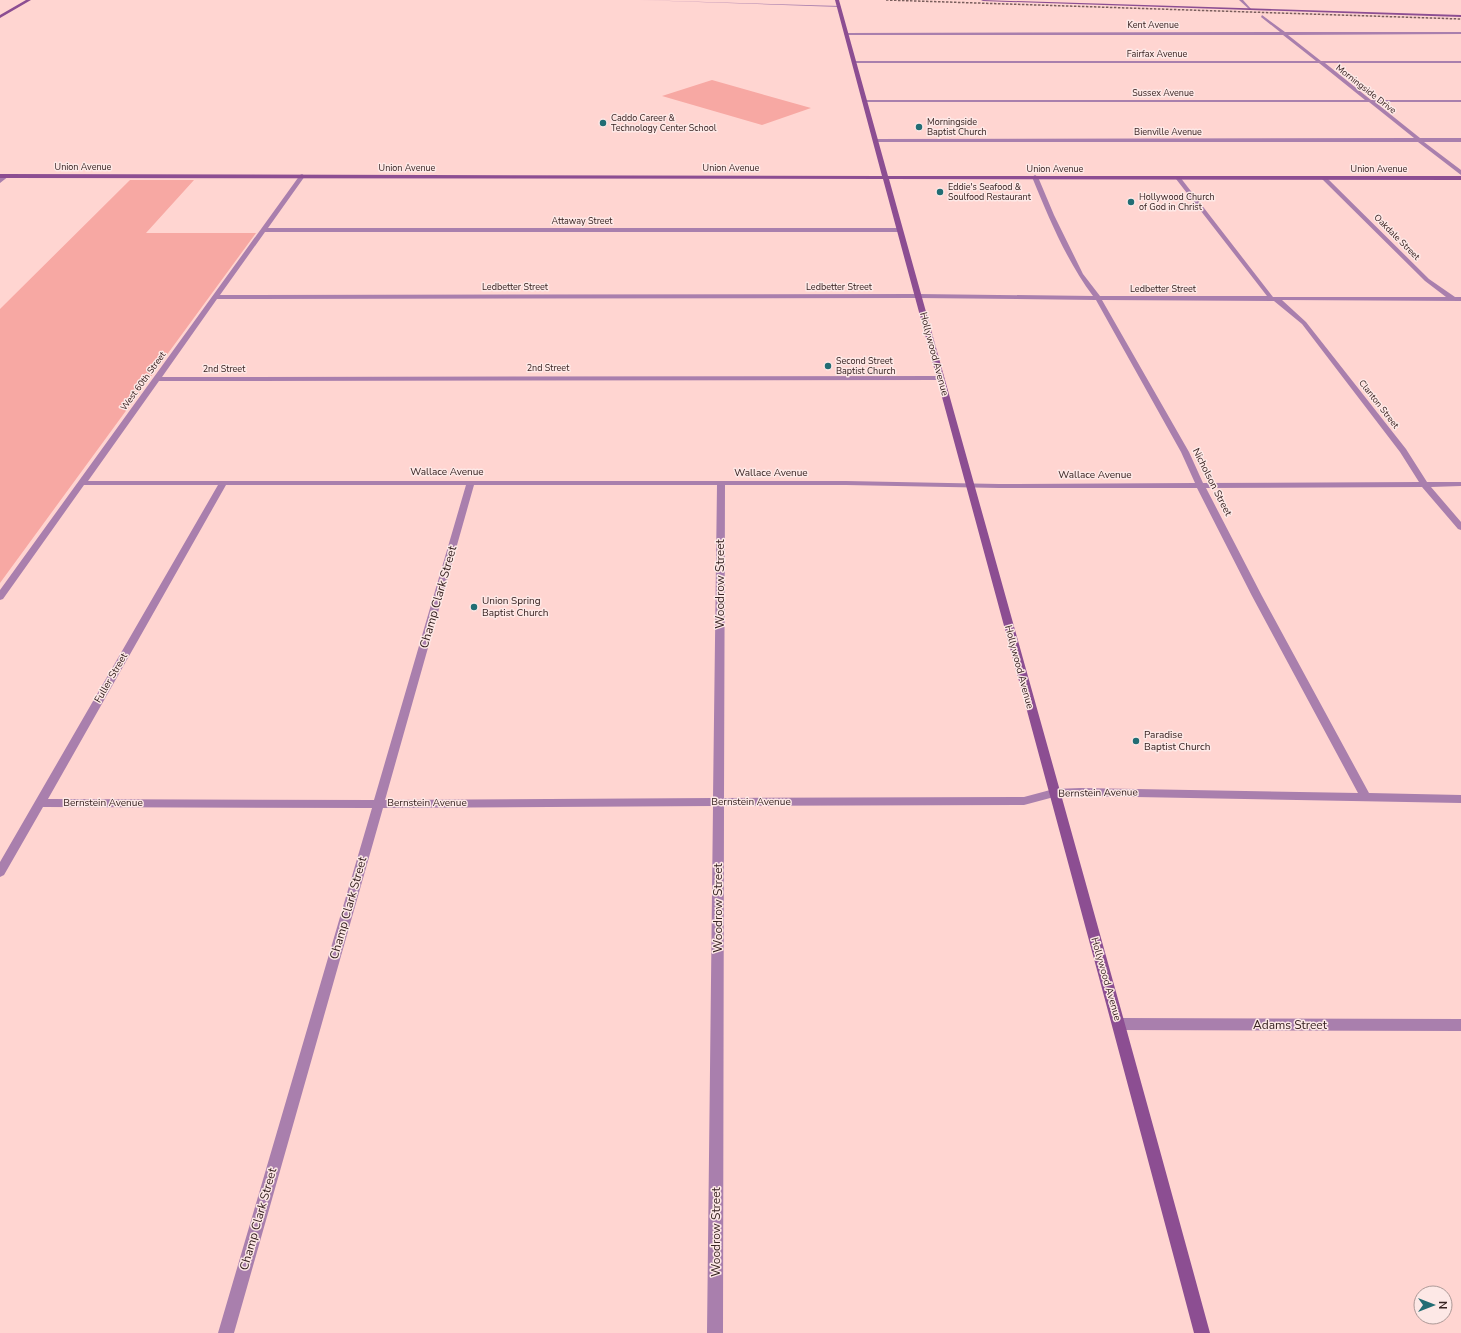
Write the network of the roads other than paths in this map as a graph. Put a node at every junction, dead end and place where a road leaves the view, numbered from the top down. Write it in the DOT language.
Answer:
graph roads {
  1 [pos="29,0"];
  2 [pos="642,0"];
  3 [pos="983,0"];
  4 [pos="1241,0"];
  5 [pos="838,3"];
  6 [pos="1251,9"];
  7 [pos="1262,16"];
  8 [pos="1461,16"];
  9 [pos="0,17"];
  10 [pos="1283,33"];
  11 [pos="1461,33"];
  12 [pos="846,34"];
  13 [pos="854,62"];
  14 [pos="1319,62"];
  15 [pos="1461,62"];
  16 [pos="864,101"];
  17 [pos="1367,101"];
  18 [pos="1461,101"];
  19 [pos="875,140"];
  20 [pos="1417,140"];
  21 [pos="1461,140"];
  22 [pos="1461,173"];
  23 [pos="3,176"];
  24 [pos="302,176"];
  25 [pos="885,177"];
  26 [pos="1035,178"];
  27 [pos="1178,178"];
  28 [pos="1324,178"];
  29 [pos="1461,178"];
  30 [pos="0,181"];
  31 [pos="264,230"];
  32 [pos="900,230"];
  33 [pos="918,296"];
  34 [pos="216,297"];
  35 [pos="1098,298"];
  36 [pos="1274,298"];
  37 [pos="1452,299"];
  38 [pos="1461,299"];
  39 [pos="1461,304"];
  40 [pos="940,378"];
  41 [pos="156,379"];
  42 [pos="82,483"];
  43 [pos="471,483"];
  44 [pos="223,484"];
  45 [pos="721,484"];
  46 [pos="1425,484"];
  47 [pos="1461,484"];
  48 [pos="970,485"];
  49 [pos="1200,485"];
  50 [pos="1461,526"];
  51 [pos="0,597"];
  52 [pos="1054,794"];
  53 [pos="1366,798"];
  54 [pos="1461,799"];
  55 [pos="718,802"];
  56 [pos="40,803"];
  57 [pos="378,803"];
  58 [pos="0,872"];
  59 [pos="1119,1024"];
  60 [pos="1461,1025"];
  61 [pos="226,1333"];
  62 [pos="715,1333"];
  63 [pos="1202,1333"];
  1 -- 9 [label="main road"];
  2 -- 5 [label="street"];
  3 -- 6 [label="main road"];
  4 -- 6 [label="street"];
  5 -- 12 [label="main road, Hollywood Avenue"];
  6 -- 8 [label="main road"];
  7 -- 10 [label="street, Morningside Drive"];
  10 -- 11 [label="street, Kent Avenue"];
  10 -- 12 [label="street, Kent Avenue"];
  10 -- 14 [label="street, Morningside Drive"];
  12 -- 13 [label="main road, Hollywood Avenue"];
  13 -- 14 [label="street, Fairfax Avenue"];
  13 -- 16 [label="main road, Hollywood Avenue"];
  14 -- 15 [label="street, Fairfax Avenue"];
  14 -- 17 [label="street, Morningside Drive"];
  16 -- 17 [label="street, Sussex Avenue"];
  16 -- 19 [label="main road, Hollywood Avenue"];
  17 -- 18 [label="street, Sussex Avenue"];
  17 -- 20 [label="street, Morningside Drive"];
  19 -- 20 [label="street, Bienville Avenue"];
  19 -- 25 [label="main road, Hollywood Avenue"];
  20 -- 21 [label="street, Bienville Avenue"];
  20 -- 22 [label="street, Morningside Drive"];
  23 -- 24 [label="main road, Union Avenue"];
  23 -- 30 [label="street"];
  24 -- 25 [label="main road, Union Avenue"];
  24 -- 31 [label="street, West 60th Street"];
  25 -- 26 [label="main road, Union Avenue"];
  25 -- 32 [label="main road, Hollywood Avenue"];
  26 -- 27 [label="main road, Union Avenue"];
  26 -- 35 [label="street, Nicholson Street"];
  27 -- 28 [label="main road, Union Avenue"];
  27 -- 36 [label="street, Clanton Street"];
  28 -- 29 [label="main road, Union Avenue"];
  28 -- 37 [label="street, Oakdale Street"];
  31 -- 32 [label="street, Attaway Street"];
  31 -- 34 [label="street, West 60th Street"];
  32 -- 33 [label="main road, Hollywood Avenue"];
  33 -- 34 [label="street, Ledbetter Street"];
  33 -- 35 [label="street, Ledbetter Street"];
  33 -- 40 [label="main road, Hollywood Avenue"];
  34 -- 41 [label="street, West 60th Street"];
  35 -- 36 [label="street, Ledbetter Street"];
  35 -- 49 [label="street, Nicholson Street"];
  36 -- 37 [label="street, Ledbetter Street"];
  36 -- 46 [label="street, Clanton Street"];
  37 -- 38 [label="street, Ledbetter Street"];
  37 -- 39 [label="street, Oakdale Street"];
  40 -- 41 [label="street, 2nd Street"];
  40 -- 48 [label="main road, Hollywood Avenue"];
  41 -- 42 [label="street, West 60th Street"];
  42 -- 44 [label="street, Wallace Avenue"];
  42 -- 51 [label="street, West 60th Street"];
  43 -- 44 [label="street, Wallace Avenue"];
  43 -- 45 [label="street, Wallace Avenue"];
  43 -- 57 [label="street, Champ Clark Street"];
  44 -- 56 [label="street, Fuller Street"];
  45 -- 48 [label="street, Wallace Avenue"];
  45 -- 55 [label="street, Woodrow Street"];
  46 -- 47 [label="street, Wallace Avenue"];
  46 -- 49 [label="street, Wallace Avenue"];
  46 -- 50 [label="street, Clanton Street"];
  48 -- 49 [label="street, Wallace Avenue"];
  48 -- 52 [label="main road, Hollywood Avenue"];
  49 -- 53 [label="street, Nicholson Street"];
  52 -- 53 [label="street, Bernstein Avenue"];
  52 -- 55 [label="street, Bernstein Avenue"];
  52 -- 59 [label="main road, Hollywood Avenue"];
  53 -- 54 [label="street, Bernstein Avenue"];
  55 -- 57 [label="street, Bernstein Avenue"];
  55 -- 62 [label="street, Woodrow Street"];
  56 -- 57 [label="street, Bernstein Avenue"];
  56 -- 58 [label="street, Fuller Street"];
  57 -- 61 [label="street, Champ Clark Street"];
  59 -- 60 [label="street, Adams Street"];
  59 -- 63 [label="main road, Hollywood Avenue"];
}
